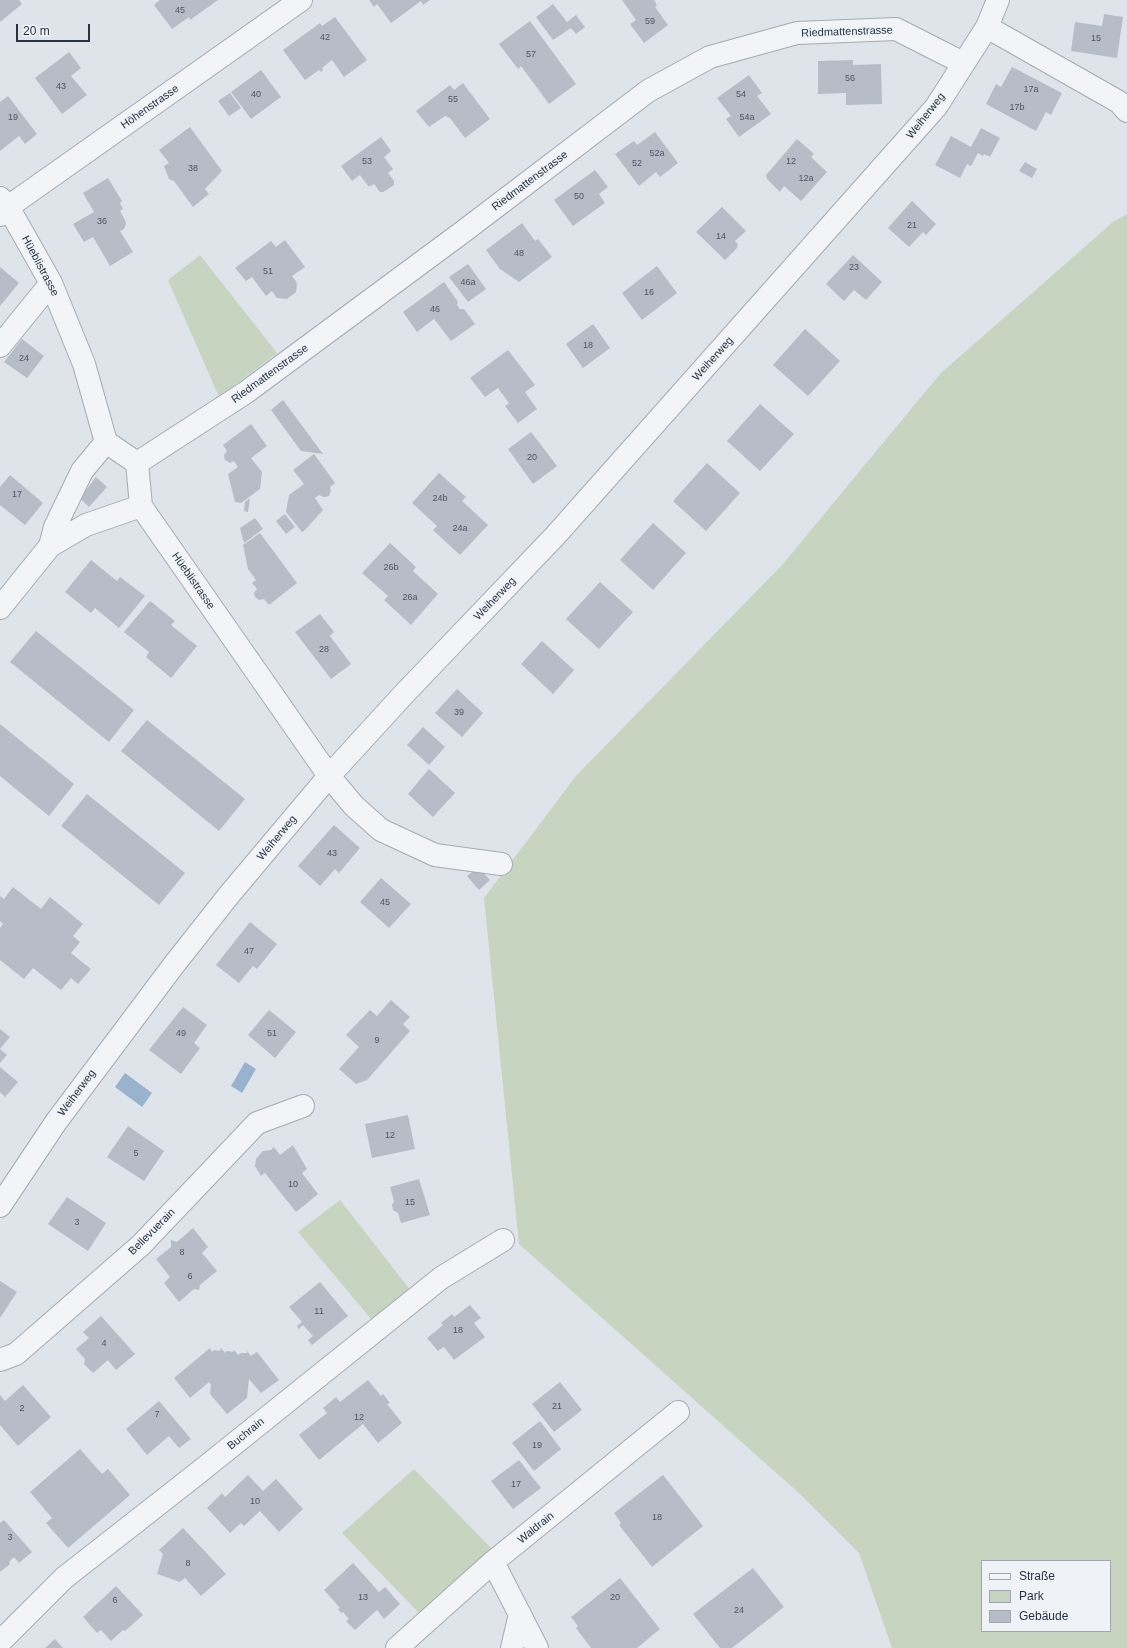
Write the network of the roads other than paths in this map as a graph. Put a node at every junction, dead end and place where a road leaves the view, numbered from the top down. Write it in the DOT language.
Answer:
graph roads {
  1 [pos="301,0"];
  2 [pos="998,0"];
  3 [pos="987,27"];
  4 [pos="963,63"];
  5 [pos="1127,111"];
  6 [pos="3,207"];
  7 [pos="51,282"];
  8 [pos="0,346"];
  9 [pos="106,442"];
  10 [pos="137,463"];
  11 [pos="141,506"];
  12 [pos="50,546"];
  13 [pos="0,608"];
  14 [pos="329,776"];
  15 [pos="501,864"];
  16 [pos="303,1106"];
  17 [pos="0,1206"];
  18 [pos="503,1240"];
  19 [pos="0,1360"];
  20 [pos="678,1412"];
  21 [pos="493,1562"];
  22 [pos="520,1614"];
  23 [pos="0,1642"];
  24 [pos="397,1648"];
  25 [pos="512,1648"];
  26 [pos="537,1648"];
  1 -- 6 [label="street, Höhenstrasse"];
  2 -- 3 [label="street, Weiherweg"];
  3 -- 4 [label="street, Weiherweg"];
  3 -- 5 [label="street"];
  4 -- 10 [label="street, Riedmattenstrasse"];
  4 -- 14 [label="street, Weiherweg"];
  6 -- 7 [label="street, Hüeblistrasse"];
  7 -- 8 [label="street"];
  7 -- 9 [label="street, Hüeblistrasse"];
  9 -- 10 [label="street"];
  9 -- 12 [label="street"];
  10 -- 11 [label="street, Hüeblistrasse"];
  11 -- 12 [label="street"];
  11 -- 14 [label="street, Hüeblistrasse"];
  12 -- 13 [label="street"];
  14 -- 15 [label="street, Hüeblistrasse"];
  14 -- 17 [label="street, Weiherweg"];
  16 -- 19 [label="street, Bellevuerain"];
  18 -- 23 [label="street, Buchrain"];
  20 -- 21 [label="street, Waldrain"];
  21 -- 22 [label="street"];
  21 -- 24 [label="street, Waldrain"];
  22 -- 25 [label="street"];
  22 -- 26 [label="street"];
}
